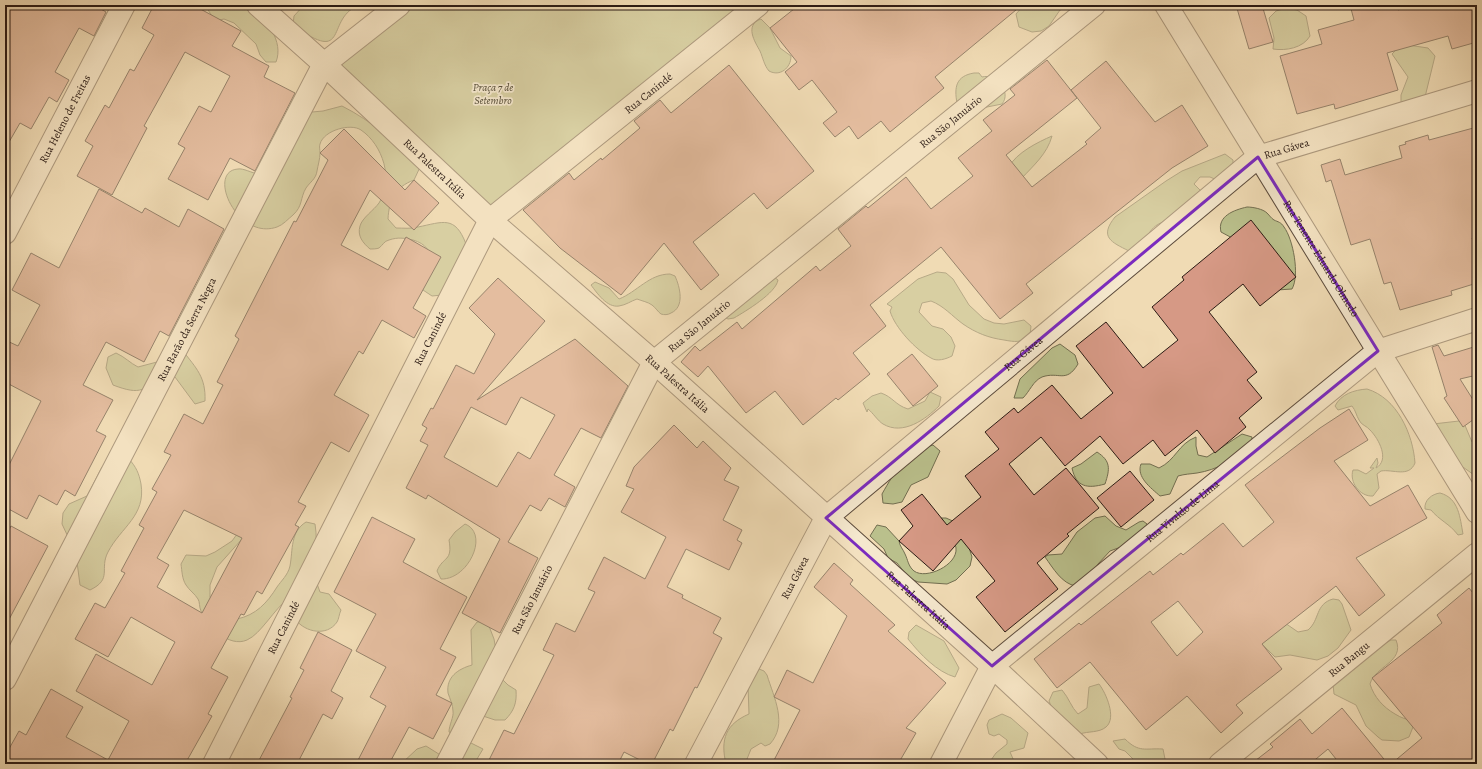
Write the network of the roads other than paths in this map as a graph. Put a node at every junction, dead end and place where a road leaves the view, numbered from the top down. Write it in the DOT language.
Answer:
graph roads {
  1 [pos="124,5"];
  2 [pos="258,5"];
  3 [pos="399,5"];
  4 [pos="758,5"];
  5 [pos="1094,5"];
  6 [pos="1166,5"];
  7 [pos="324,64"];
  8 [pos="1477,91"];
  9 [pos="1258,157"];
  10 [pos="490,220"];
  11 [pos="5,233"];
  12 [pos="1477,319"];
  13 [pos="1378,351"];
  14 [pos="654,362"];
  15 [pos="1477,512"];
  16 [pos="826,518"];
  17 [pos="1477,554"];
  18 [pos="992,666"];
  19 [pos="5,679"];
  20 [pos="214,764"];
  21 [pos="447,764"];
  22 [pos="696,764"];
  23 [pos="940,764"];
  24 [pos="1097,764"];
  25 [pos="1220,764"];
  1 -- 11 [label="street, Rua Heleno de Freitas"];
  2 -- 7 [label="street, Rua Palestra Itália"];
  3 -- 7 [label="street, Rua Barão da Serra Negra"];
  4 -- 10 [label="street, Rua Canindé"];
  5 -- 14 [label="street, Rua São Januário"];
  6 -- 9 [label="street, Rua Tenente Eduardo Olmedo"];
  7 -- 10 [label="street, Rua Palestra Itália"];
  7 -- 19 [label="street, Rua Barão da Serra Negra"];
  8 -- 9 [label="street, Rua Gávea"];
  9 -- 13 [label="street, Rua Tenente Eduardo Olmedo"];
  9 -- 16 [label="street, Rua Gávea"];
  10 -- 14 [label="street, Rua Palestra Itália"];
  10 -- 20 [label="street, Rua Canindé"];
  12 -- 13 [label="street, Rua Vivaldo de Lima"];
  13 -- 15 [label="street, Rua Tenente Eduardo Olmedo"];
  13 -- 18 [label="street, Rua Vivaldo de Lima"];
  14 -- 16 [label="street, Rua Palestra Itália"];
  14 -- 21 [label="street, Rua São Januário"];
  16 -- 18 [label="street, Rua Palestra Itália"];
  16 -- 22 [label="street, Rua Gávea"];
  17 -- 25 [label="street, Rua Bangu"];
  18 -- 23 [label="street, Rua Vivaldo de Lima"];
  18 -- 24 [label="street, Rua Palestra Itália"];
}
